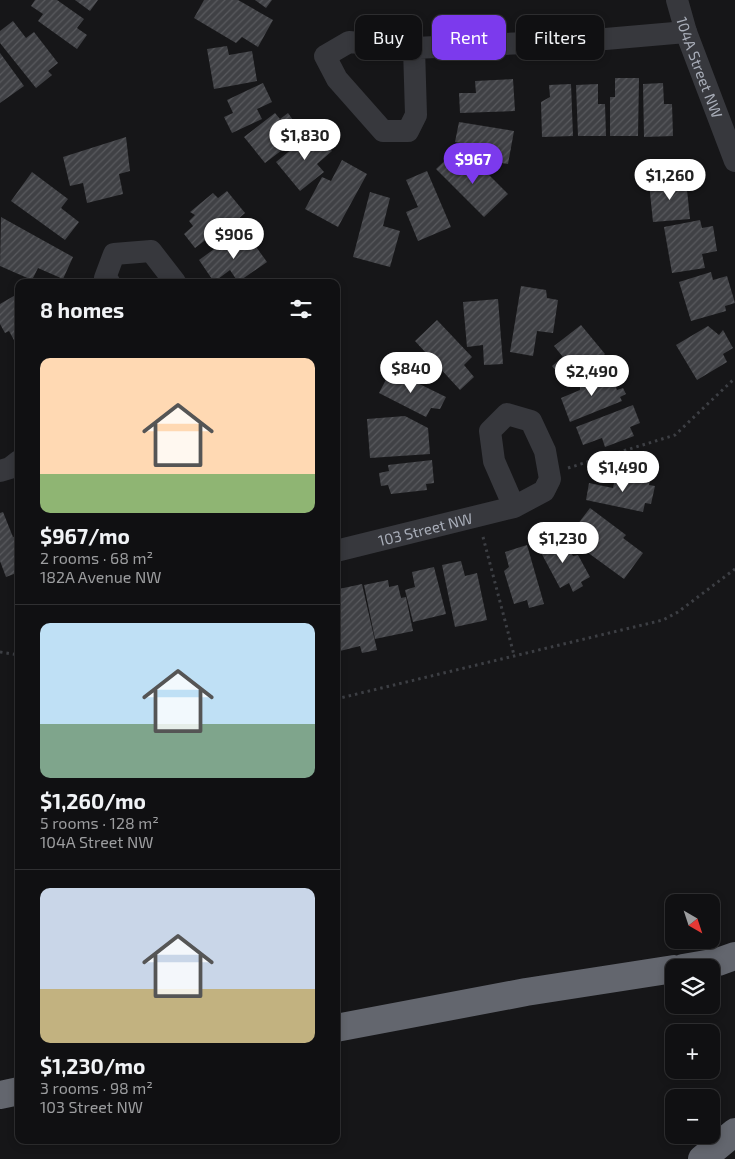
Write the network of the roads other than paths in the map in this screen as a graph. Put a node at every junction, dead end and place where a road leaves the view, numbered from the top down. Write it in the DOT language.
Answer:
graph roads {
  1 [pos="677,0"];
  2 [pos="686,32"];
  3 [pos="414,48"];
  4 [pos="422,48"];
  5 [pos="735,161"];
  6 [pos="106,279"];
  7 [pos="173,279"];
  8 [pos="15,465"];
  9 [pos="0,471"];
  10 [pos="514,507"];
  11 [pos="340,550"];
  12 [pos="735,956"];
  13 [pos="720,961"];
  14 [pos="665,970"];
  15 [pos="340,1027"];
  16 [pos="15,1092"];
  17 [pos="0,1095"];
  18 [pos="735,1132"];
  19 [pos="702,1159"];
  1 -- 2 [label="street, 104A Street NW"];
  2 -- 4 [label="street"];
  2 -- 5 [label="street, 104A Street NW"];
  3 -- 3 [label="street"];
  6 -- 7 [label="street"];
  8 -- 9 [label="street"];
  10 -- 10 [label="street, 103 Street NW"];
  10 -- 11 [label="street, 103 Street NW"];
  12 -- 13 [label="highway"];
  14 -- 15 [label="highway"];
  16 -- 17 [label="highway"];
  18 -- 19 [label="highway"];
}
